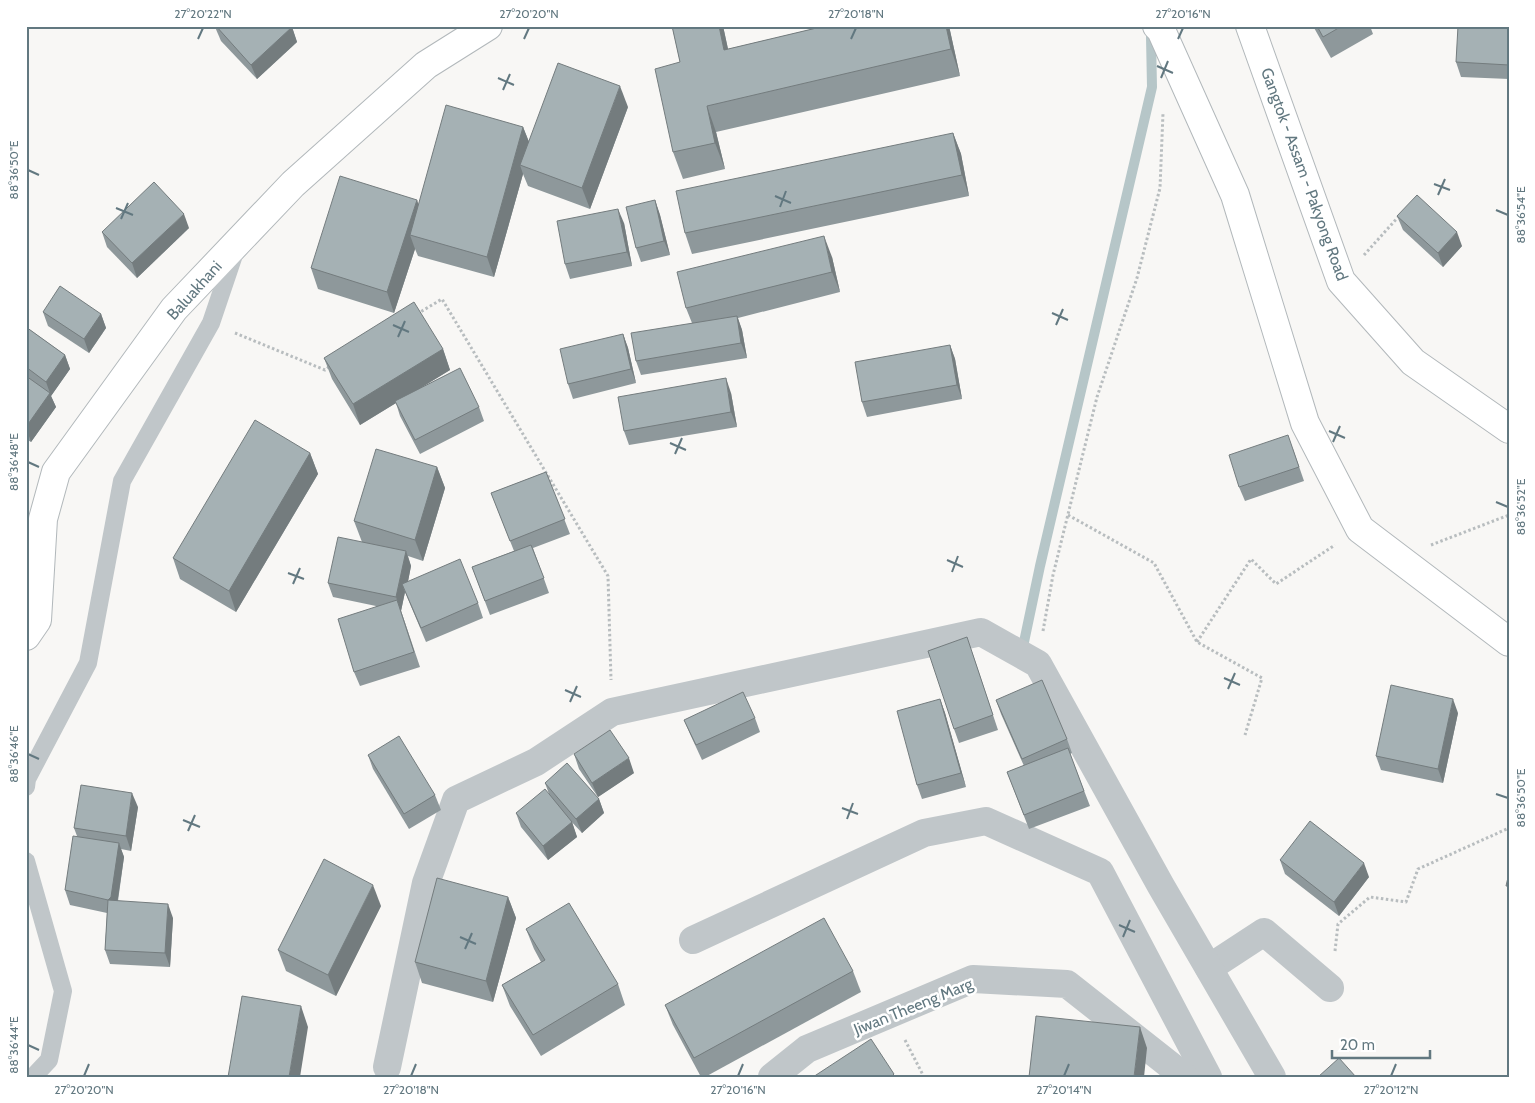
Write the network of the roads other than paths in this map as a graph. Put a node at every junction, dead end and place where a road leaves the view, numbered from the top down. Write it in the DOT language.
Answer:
graph roads {
  1 [pos="488,26"];
  2 [pos="1157,26"];
  3 [pos="1250,26"];
  4 [pos="238,242"];
  5 [pos="1509,429"];
  6 [pos="26,636"];
  7 [pos="1509,642"];
  8 [pos="26,787"];
  9 [pos="26,861"];
  10 [pos="693,940"];
  11 [pos="1209,968"];
  12 [pos="1330,988"];
  13 [pos="387,1067"];
  14 [pos="33,1077"];
  15 [pos="772,1077"];
  16 [pos="1185,1077"];
  17 [pos="1208,1077"];
  18 [pos="1272,1077"];
  1 -- 4 [label="main road, Baluakhani"];
  2 -- 7 [label="main road"];
  3 -- 5 [label="main road, Gangtok - Assam - Pakyong Road"];
  4 -- 6 [label="main road, Baluakhani"];
  4 -- 8 [label="lane"];
  9 -- 14 [label="lane"];
  10 -- 17 [label="street"];
  11 -- 12 [label="street"];
  11 -- 13 [label="street"];
  11 -- 18 [label="street"];
  15 -- 16 [label="street, Jiwan Theeng Marg"];
}
